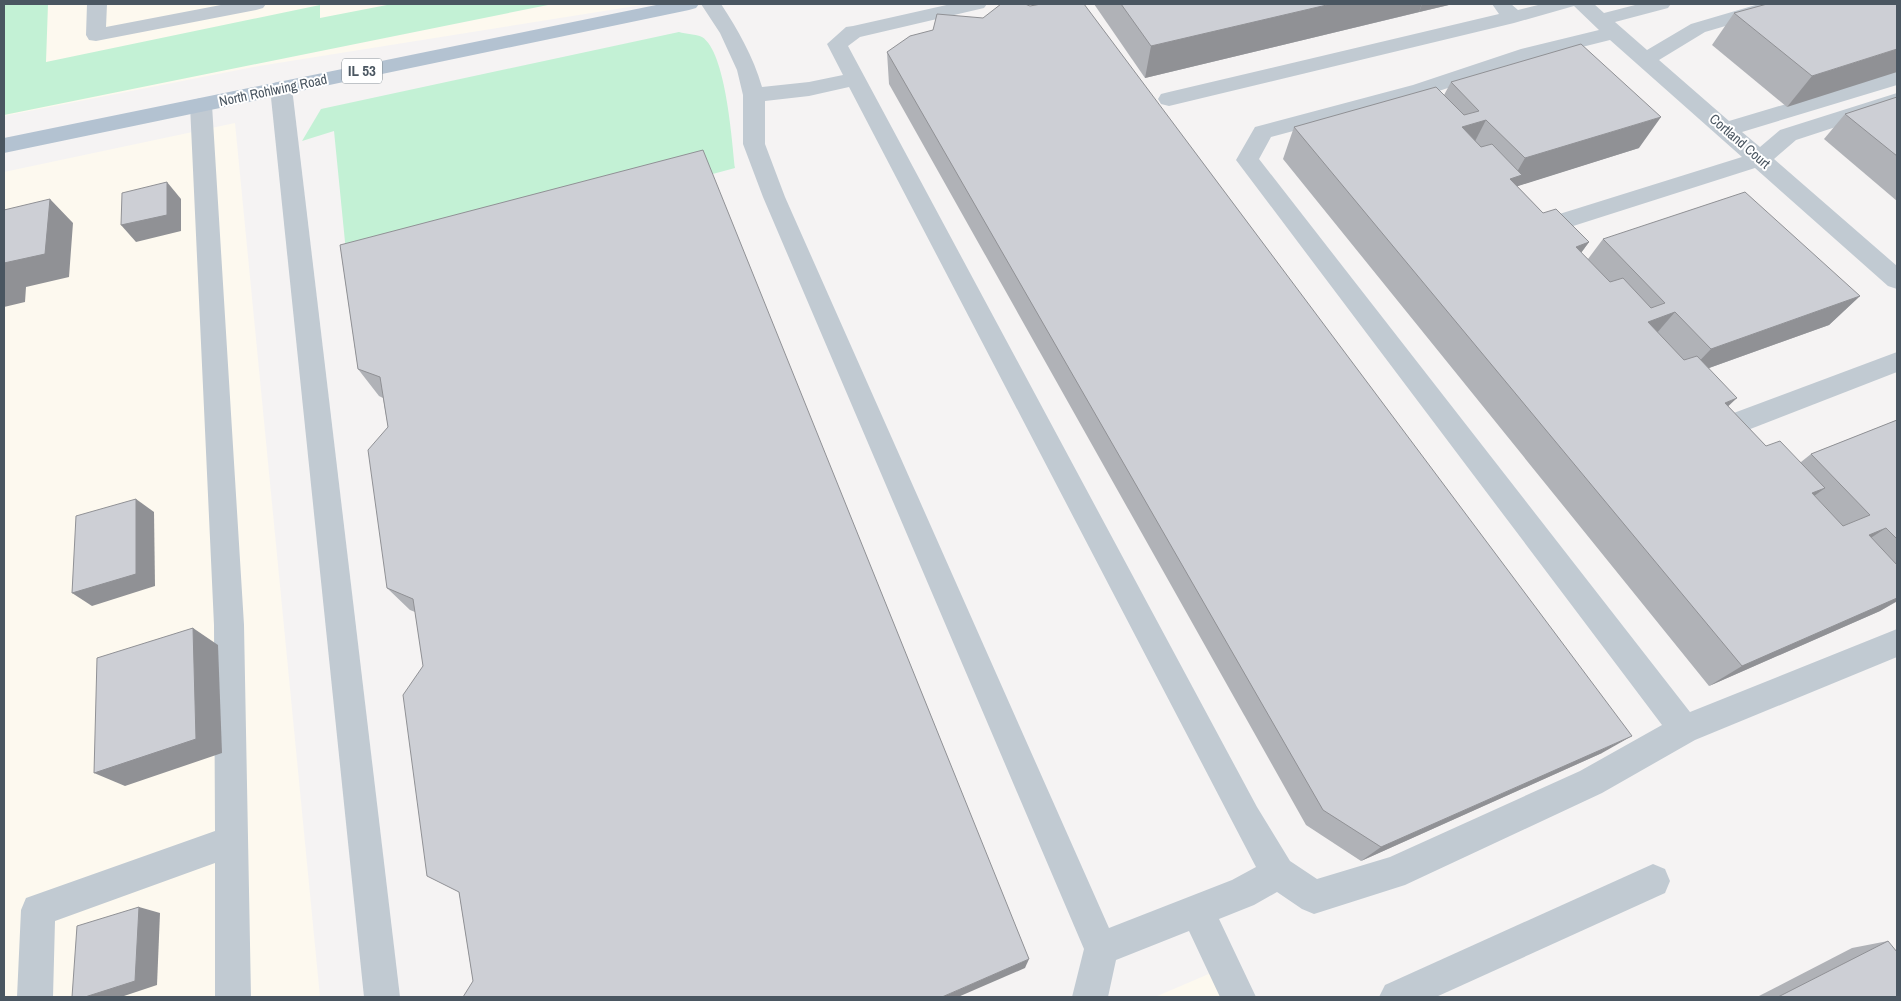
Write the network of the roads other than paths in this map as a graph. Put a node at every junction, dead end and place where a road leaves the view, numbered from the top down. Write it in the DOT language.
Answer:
graph roads {
  1 [pos="97,4"];
  2 [pos="256,4"];
  3 [pos="689,4"];
  4 [pos="711,4"];
  5 [pos="977,4"];
  6 [pos="1565,4"];
  7 [pos="1582,4"];
  8 [pos="1661,4"];
  9 [pos="1780,4"];
  10 [pos="1507,10"];
  11 [pos="1609,26"];
  12 [pos="1646,59"];
  13 [pos="1897,78"];
  14 [pos="856,79"];
  15 [pos="281,88"];
  16 [pos="754,95"];
  17 [pos="1169,99"];
  18 [pos="1897,100"];
  19 [pos="200,105"];
  20 [pos="1727,129"];
  21 [pos="4,146"];
  22 [pos="1760,159"];
  23 [pos="1545,227"];
  24 [pos="1896,278"];
  25 [pos="1897,362"];
  26 [pos="1740,422"];
  27 [pos="1897,643"];
  28 [pos="1684,729"];
  29 [pos="232,841"];
  30 [pos="1278,873"];
  31 [pos="1653,881"];
  32 [pos="1197,910"];
  33 [pos="1101,948"];
  34 [pos="35,997"];
  35 [pos="233,997"];
  36 [pos="382,997"];
  37 [pos="1090,997"];
  38 [pos="1238,997"];
  39 [pos="1397,997"];
  1 -- 2 [label="street"];
  3 -- 15 [label="main road, North Rohlwing Road / IL 53"];
  4 -- 16 [label="street"];
  5 -- 14 [label="street"];
  6 -- 10 [label="street"];
  7 -- 11 [label="street, Cortland Court"];
  8 -- 11 [label="street"];
  9 -- 12 [label="street"];
  10 -- 17 [label="street"];
  11 -- 12 [label="street, Cortland Court"];
  11 -- 28 [label="street"];
  12 -- 20 [label="street, Cortland Court"];
  13 -- 20 [label="street"];
  14 -- 16 [label="street"];
  14 -- 30 [label="street"];
  15 -- 19 [label="main road, North Rohlwing Road / IL 53"];
  15 -- 36 [label="street"];
  16 -- 33 [label="street"];
  18 -- 22 [label="street"];
  19 -- 21 [label="main road, North Rohlwing Road / IL 53"];
  19 -- 29 [label="street"];
  20 -- 22 [label="street, Cortland Court"];
  22 -- 23 [label="street"];
  22 -- 24 [label="street, Cortland Court"];
  25 -- 26 [label="street"];
  27 -- 28 [label="street"];
  28 -- 30 [label="street"];
  29 -- 34 [label="street"];
  29 -- 35 [label="street"];
  30 -- 32 [label="street"];
  31 -- 39 [label="street"];
  32 -- 33 [label="street"];
  32 -- 38 [label="street"];
  33 -- 37 [label="street"];
}
